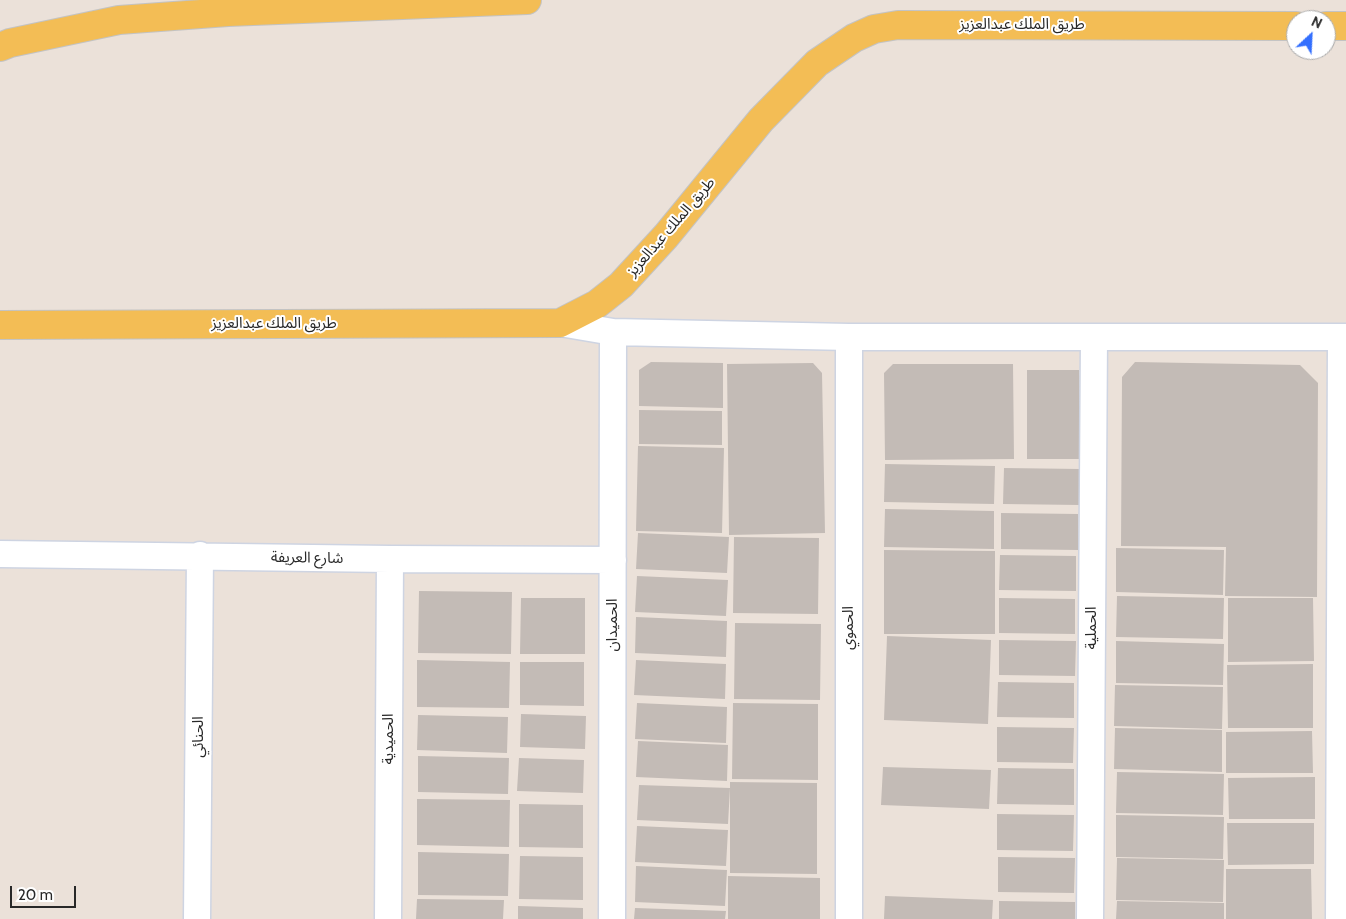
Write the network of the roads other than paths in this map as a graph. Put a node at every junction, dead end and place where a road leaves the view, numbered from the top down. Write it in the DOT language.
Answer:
graph roads {
  1 [pos="527,0"];
  2 [pos="1286,26"];
  3 [pos="0,47"];
  4 [pos="560,324"];
  5 [pos="0,325"];
  6 [pos="613,332"];
  7 [pos="848,337"];
  8 [pos="1344,337"];
  9 [pos="1094,338"];
  10 [pos="0,554"];
  11 [pos="200,555"];
  12 [pos="390,559"];
  13 [pos="613,560"];
  14 [pos="197,919"];
  15 [pos="388,919"];
  16 [pos="612,919"];
  17 [pos="849,919"];
  18 [pos="1090,919"];
  19 [pos="1339,919"];
  1 -- 3 [label="main road"];
  2 -- 4 [label="main road, طريق الملك عبدالعزيز"];
  4 -- 5 [label="main road, طريق الملك عبدالعزيز"];
  4 -- 6 [label="street"];
  6 -- 7 [label="street"];
  6 -- 13 [label="street, الحميدان"];
  7 -- 9 [label="street"];
  7 -- 17 [label="street, الحموي"];
  8 -- 9 [label="street"];
  8 -- 19 [label="street"];
  9 -- 18 [label="street, الحملية"];
  10 -- 11 [label="street, شارع العريفة"];
  11 -- 12 [label="street, شارع العريفة"];
  11 -- 14 [label="street, الحنائي"];
  12 -- 13 [label="street, شارع العريفة"];
  12 -- 15 [label="street, الحميدية"];
  13 -- 16 [label="street, الحميدان"];
}
